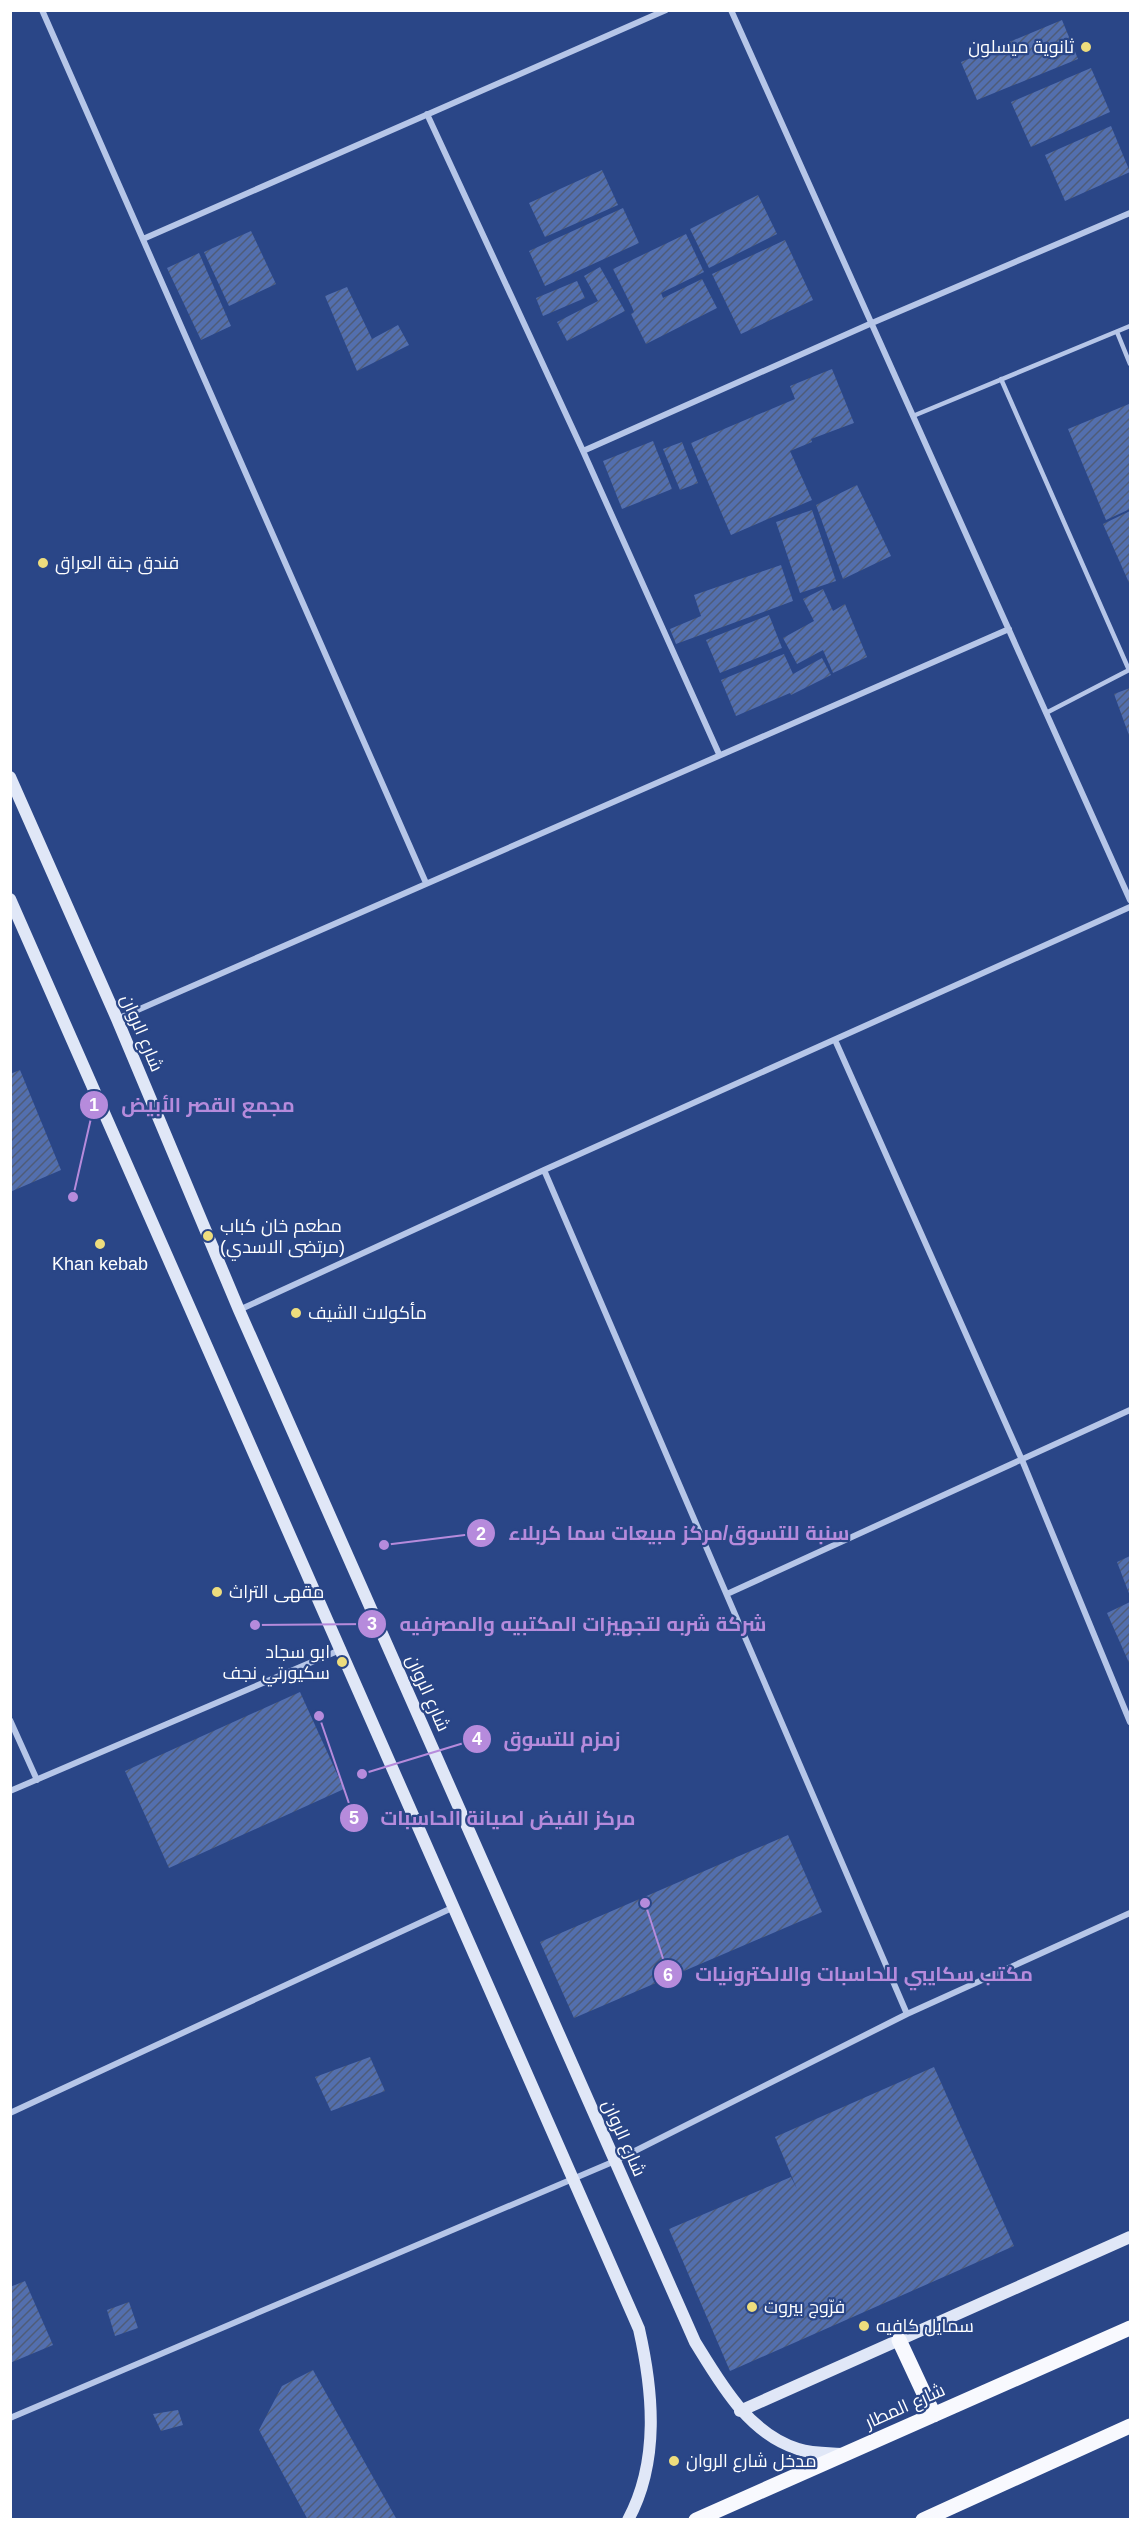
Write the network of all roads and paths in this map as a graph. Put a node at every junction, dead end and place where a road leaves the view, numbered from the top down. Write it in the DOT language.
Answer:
graph roads {
  1 [pos="42,10"];
  2 [pos="666,10"];
  3 [pos="731,10"];
  4 [pos="427,114"];
  5 [pos="1131,213"];
  6 [pos="143,239"];
  7 [pos="872,323"];
  8 [pos="1131,326"];
  9 [pos="1118,332"];
  10 [pos="1131,364"];
  11 [pos="1001,380"];
  12 [pos="913,416"];
  13 [pos="583,452"];
  14 [pos="1009,629"];
  15 [pos="1130,670"];
  16 [pos="1047,713"];
  17 [pos="718,754"];
  18 [pos="10,777"];
  19 [pos="426,883"];
  20 [pos="10,900"];
  21 [pos="1131,900"];
  22 [pos="1131,907"];
  23 [pos="117,1019"];
  24 [pos="835,1040"];
  25 [pos="544,1170"];
  26 [pos="239,1310"];
  27 [pos="1131,1410"];
  28 [pos="1022,1460"];
  29 [pos="727,1594"];
  30 [pos="341,1650"];
  31 [pos="10,1720"];
  32 [pos="1131,1722"];
  33 [pos="37,1779"];
  34 [pos="10,1791"];
  35 [pos="454,1907"];
  36 [pos="1131,1913"];
  37 [pos="907,2014"];
  38 [pos="10,2113"];
  39 [pos="615,2161"];
  40 [pos="573,2178"];
  41 [pos="1131,2237"];
  42 [pos="1131,2328"];
  43 [pos="899,2340"];
  44 [pos="740,2410"];
  45 [pos="934,2415"];
  46 [pos="10,2418"];
  47 [pos="1131,2426"];
  48 [pos="844,2454"];
  49 [pos="628,2520"];
  50 [pos="696,2520"];
  51 [pos="923,2520"];
  1 -- 6 [label="street"];
  2 -- 4 [label="street"];
  3 -- 7 [label="street"];
  4 -- 6 [label="street"];
  4 -- 13 [label="street"];
  5 -- 7 [label="street"];
  6 -- 19 [label="street"];
  7 -- 12 [label="street"];
  7 -- 13 [label="street"];
  8 -- 9 [label="lane"];
  9 -- 10 [label="lane"];
  9 -- 11 [label="lane"];
  11 -- 12 [label="lane"];
  11 -- 15 [label="lane"];
  12 -- 14 [label="street"];
  13 -- 17 [label="street"];
  14 -- 16 [label="street"];
  14 -- 17 [label="street"];
  15 -- 16 [label="lane"];
  16 -- 21 [label="street"];
  17 -- 19 [label="street"];
  18 -- 23 [label="street, شارع الروان"];
  19 -- 23 [label="street"];
  20 -- 30 [label="street"];
  22 -- 24 [label="street"];
  23 -- 26 [label="street, شارع الروان"];
  24 -- 25 [label="street"];
  24 -- 28 [label="street"];
  25 -- 26 [label="street"];
  25 -- 29 [label="street"];
  26 -- 39 [label="street, شارع الروان"];
  27 -- 28 [label="street"];
  28 -- 29 [label="street"];
  28 -- 32 [label="street"];
  29 -- 37 [label="street"];
  30 -- 33 [label="street"];
  30 -- 35 [label="street"];
  31 -- 33 [label="street"];
  33 -- 34 [label="street"];
  35 -- 38 [label="street"];
  35 -- 40 [label="street"];
  36 -- 37 [label="street"];
  37 -- 39 [label="street"];
  39 -- 40 [label="street"];
  39 -- 44 [label="street, شارع الروان"];
  40 -- 46 [label="street"];
  40 -- 49 [label="street"];
  41 -- 43 [label="street"];
  42 -- 45 [label="main road, شارع المطار"];
  43 -- 44 [label="street"];
  43 -- 45 [label="main road"];
  44 -- 48 [label="street, شارع الروان"];
  45 -- 48 [label="main road, شارع المطار"];
  47 -- 51 [label="main road"];
  48 -- 50 [label="main road, شارع المطار"];
}
